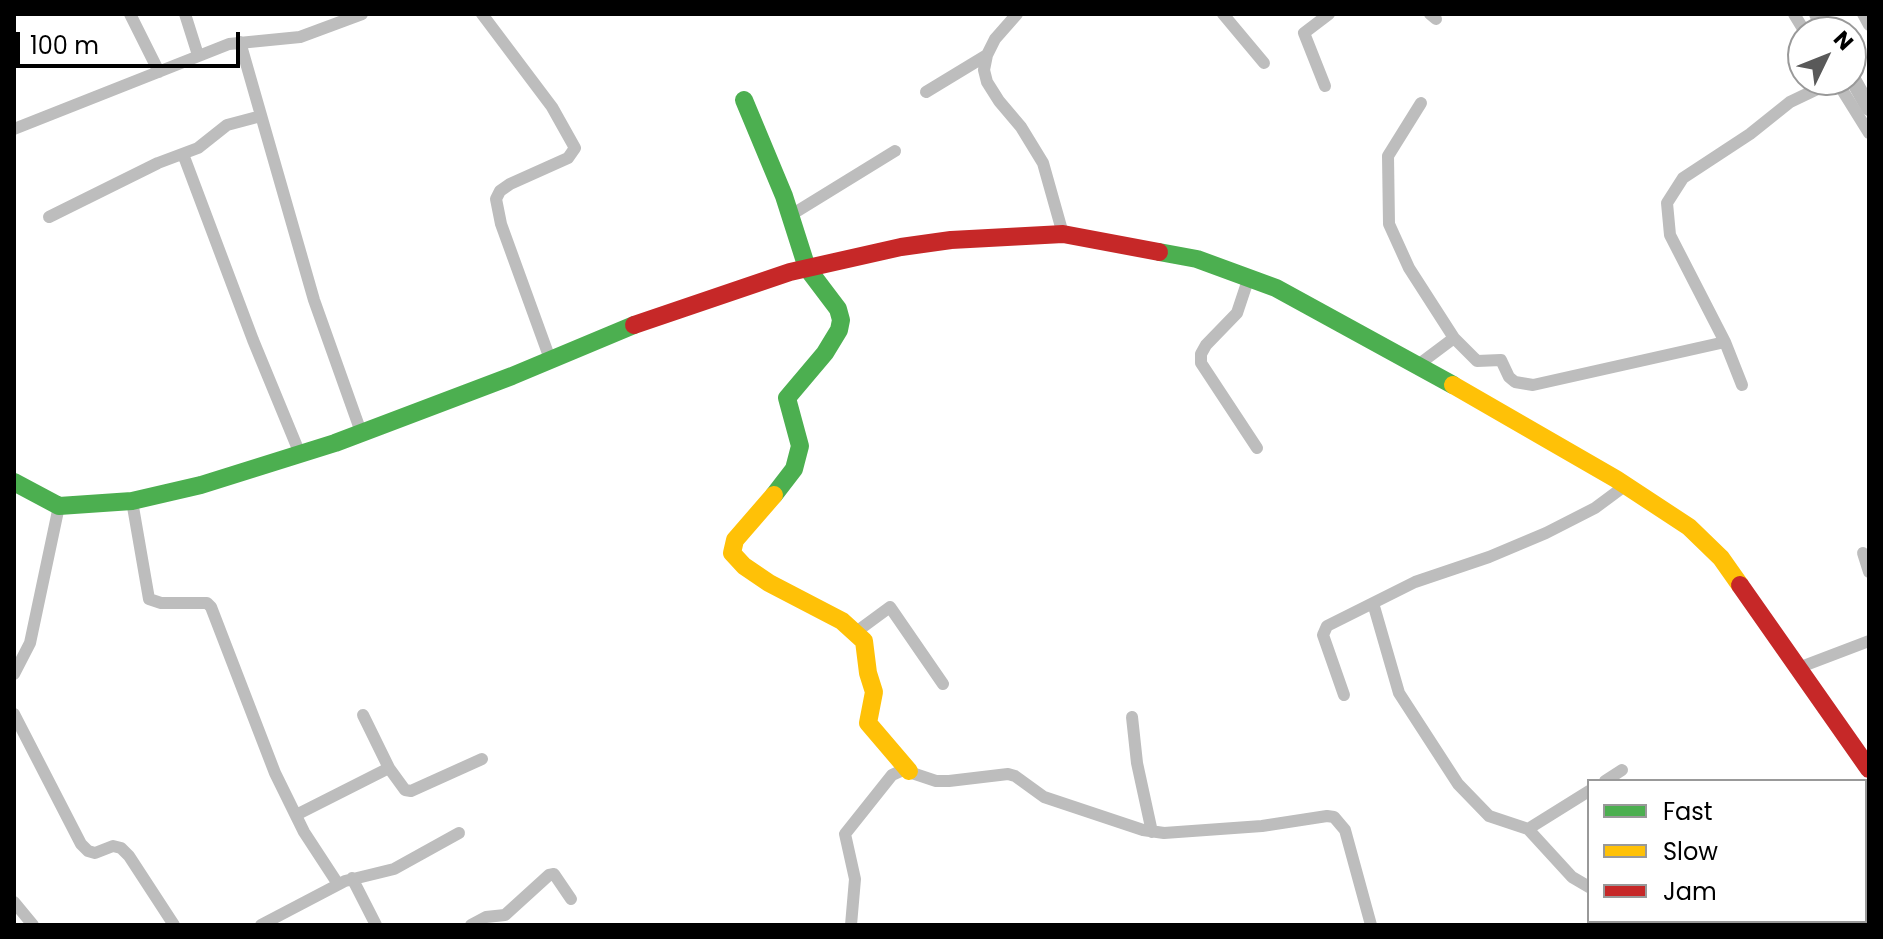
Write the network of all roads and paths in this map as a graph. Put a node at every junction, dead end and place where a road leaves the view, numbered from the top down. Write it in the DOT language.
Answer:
graph roads {
  1 [pos="130,14"];
  2 [pos="185,14"];
  3 [pos="362,14"];
  4 [pos="482,14"];
  5 [pos="1017,14"];
  6 [pos="1223,14"];
  7 [pos="1329,14"];
  8 [pos="1863,14"];
  9 [pos="1869,25"];
  10 [pos="240,42"];
  11 [pos="198,55"];
  12 [pos="987,55"];
  13 [pos="1264,63"];
  14 [pos="159,72"];
  15 [pos="1325,86"];
  16 [pos="926,92"];
  17 [pos="1803,96"];
  18 [pos="1846,96"];
  19 [pos="744,100"];
  20 [pos="1421,103"];
  21 [pos="261,116"];
  22 [pos="14,129"];
  23 [pos="1869,133"];
  24 [pos="895,151"];
  25 [pos="183,154"];
  26 [pos="791,215"];
  27 [pos="49,217"];
  28 [pos="1063,234"];
  29 [pos="807,268"];
  30 [pos="1249,277"];
  31 [pos="1454,338"];
  32 [pos="1725,342"];
  33 [pos="550,359"];
  34 [pos="1418,365"];
  35 [pos="1742,385"];
  36 [pos="361,432"];
  37 [pos="1257,448"];
  38 [pos="300,454"];
  39 [pos="14,482"];
  40 [pos="1626,485"];
  41 [pos="132,501"];
  42 [pos="59,506"];
  43 [pos="1863,553"];
  44 [pos="1869,572"];
  45 [pos="1373,603"];
  46 [pos="856,632"];
  47 [pos="1869,641"];
  48 [pos="1798,668"];
  49 [pos="14,674"];
  50 [pos="943,684"];
  51 [pos="1344,695"];
  52 [pos="14,714"];
  53 [pos="363,715"];
  54 [pos="1132,717"];
  55 [pos="482,759"];
  56 [pos="389,768"];
  57 [pos="1869,769"];
  58 [pos="1622,770"];
  59 [pos="909,771"];
  60 [pos="1608,779"];
  61 [pos="1587,792"];
  62 [pos="296,815"];
  63 [pos="1528,829"];
  64 [pos="1152,832"];
  65 [pos="459,833"];
  66 [pos="352,878"];
  67 [pos="338,884"];
  68 [pos="1587,886"];
  69 [pos="571,899"];
  70 [pos="14,902"];
  71 [pos="33,925"];
  72 [pos="174,925"];
  73 [pos="261,925"];
  74 [pos="376,925"];
  75 [pos="471,925"];
  76 [pos="851,925"];
  77 [pos="1371,925"];
  1 -- 14 [label="street"];
  2 -- 11 [label="street"];
  3 -- 10 [label="street"];
  4 -- 33 [label="street"];
  5 -- 12 [label="street"];
  6 -- 13 [label="street"];
  7 -- 15 [label="street"];
  8 -- 9 [label="street"];
  10 -- 11 [label="street"];
  10 -- 21 [label="street"];
  11 -- 14 [label="street"];
  12 -- 16 [label="street"];
  12 -- 28 [label="street"];
  14 -- 22 [label="street"];
  17 -- 32 [label="street"];
  18 -- 23 [label="street"];
  19 -- 26 [label="street"];
  20 -- 31 [label="street"];
  21 -- 25 [label="street"];
  21 -- 36 [label="street"];
  24 -- 26 [label="street"];
  25 -- 27 [label="street"];
  25 -- 38 [label="street"];
  26 -- 29 [label="street"];
  28 -- 29 [label="street"];
  28 -- 30 [label="street"];
  29 -- 33 [label="street"];
  29 -- 46 [label="street"];
  30 -- 34 [label="street"];
  30 -- 37 [label="street"];
  31 -- 32 [label="street"];
  31 -- 34 [label="street"];
  32 -- 35 [label="street"];
  33 -- 36 [label="street"];
  34 -- 40 [label="street"];
  36 -- 38 [label="street"];
  38 -- 41 [label="street"];
  39 -- 42 [label="street"];
  40 -- 45 [label="street"];
  40 -- 48 [label="street"];
  41 -- 42 [label="street"];
  41 -- 62 [label="street"];
  42 -- 49 [label="street"];
  43 -- 44 [label="street"];
  45 -- 51 [label="street"];
  45 -- 63 [label="street"];
  46 -- 50 [label="street"];
  46 -- 59 [label="street"];
  47 -- 48 [label="street"];
  48 -- 57 [label="street"];
  52 -- 72 [label="street"];
  53 -- 56 [label="street"];
  54 -- 64 [label="street"];
  55 -- 56 [label="street"];
  56 -- 62 [label="street"];
  58 -- 60 [label="street"];
  59 -- 64 [label="street"];
  59 -- 76 [label="street"];
  61 -- 63 [label="street"];
  62 -- 67 [label="street"];
  63 -- 68 [label="street"];
  64 -- 77 [label="street"];
  65 -- 66 [label="street"];
  66 -- 67 [label="street"];
  66 -- 74 [label="street"];
  67 -- 73 [label="street"];
  69 -- 75 [label="street"];
  70 -- 71 [label="street"];
}
